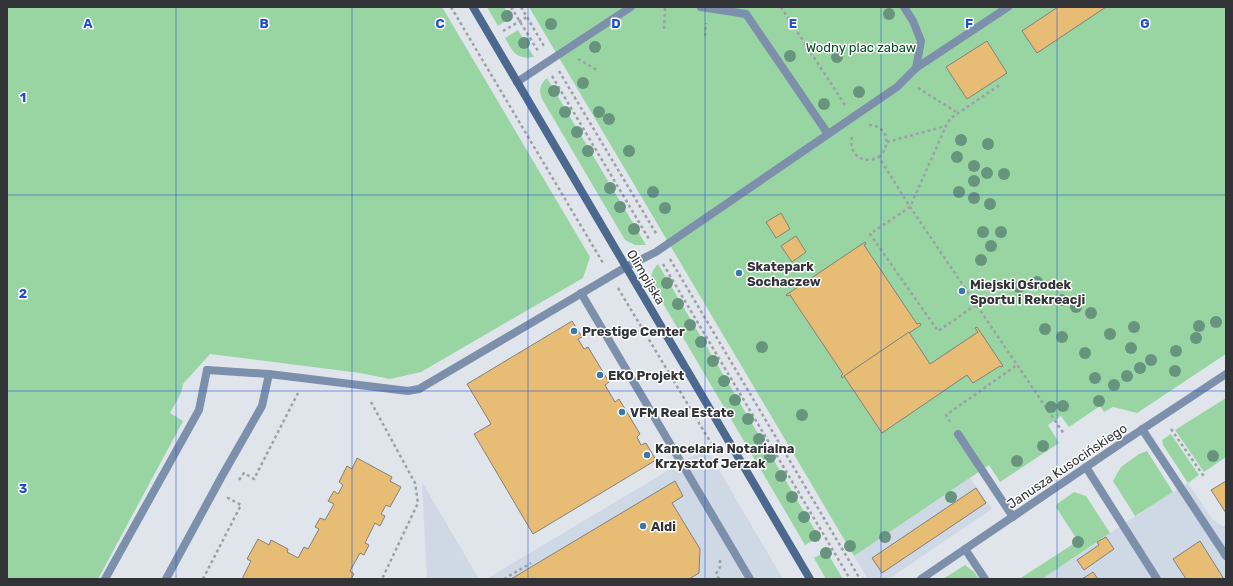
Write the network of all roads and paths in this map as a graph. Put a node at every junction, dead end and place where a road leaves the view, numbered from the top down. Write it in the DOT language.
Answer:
graph roads {
  1 [pos="452,7"];
  2 [pos="473,7"];
  3 [pos="511,7"];
  4 [pos="521,7"];
  5 [pos="631,7"];
  6 [pos="665,7"];
  7 [pos="701,7"];
  8 [pos="781,7"];
  9 [pos="904,7"];
  10 [pos="1008,7"];
  11 [pos="664,29"];
  12 [pos="549,62"];
  13 [pos="916,68"];
  14 [pos="907,77"];
  15 [pos="517,82"];
  16 [pos="1001,84"];
  17 [pos="958,113"];
  18 [pos="853,117"];
  19 [pos="946,126"];
  20 [pos="860,127"];
  21 [pos="828,134"];
  22 [pos="887,142"];
  23 [pos="879,157"];
  24 [pos="910,207"];
  25 [pos="660,250"];
  26 [pos="626,267"];
  27 [pos="611,276"];
  28 [pos="581,293"];
  29 [pos="976,305"];
  30 [pos="1017,365"];
  31 [pos="269,374"];
  32 [pos="1226,374"];
  33 [pos="298,393"];
  34 [pos="370,402"];
  35 [pos="1142,429"];
  36 [pos="1171,429"];
  37 [pos="958,434"];
  38 [pos="1064,434"];
  39 [pos="711,444"];
  40 [pos="1086,467"];
  41 [pos="1205,478"];
  42 [pos="236,484"];
  43 [pos="231,493"];
  44 [pos="1013,517"];
  45 [pos="965,549"];
  46 [pos="1226,556"];
  47 [pos="531,563"];
  48 [pos="105,579"];
  49 [pos="166,579"];
  50 [pos="203,579"];
  51 [pos="382,579"];
  52 [pos="504,579"];
  53 [pos="750,579"];
  54 [pos="810,579"];
  55 [pos="850,579"];
  56 [pos="860,579"];
  57 [pos="921,579"];
  58 [pos="985,579"];
  59 [pos="1157,579"];
  1 -- 27 [label="path"];
  2 -- 15 [label="street, Olimpijska"];
  3 -- 12 [label="path"];
  4 -- 12 [label="path"];
  5 -- 12 [label="street"];
  6 -- 11 [label="path"];
  7 -- 21 [label="street"];
  8 -- 18 [label="path"];
  9 -- 13 [label="street"];
  10 -- 13 [label="street"];
  12 -- 15 [label="street"];
  12 -- 25 [label="path"];
  12 -- 25 [label="path"];
  13 -- 14 [label="street"];
  14 -- 17 [label="path"];
  14 -- 18 [label="street"];
  15 -- 26 [label="street, Olimpijska"];
  16 -- 17 [label="path"];
  17 -- 19 [label="path"];
  18 -- 20 [label="path"];
  18 -- 21 [label="street"];
  19 -- 22 [label="path"];
  19 -- 24 [label="path"];
  20 -- 22 [label="path"];
  20 -- 23 [label="path"];
  21 -- 25 [label="street"];
  22 -- 23 [label="path"];
  23 -- 24 [label="path"];
  24 -- 29 [label="path"];
  24 -- 29 [label="path"];
  25 -- 26 [label="street"];
  25 -- 55 [label="path"];
  25 -- 56 [label="path"];
  26 -- 27 [label="street"];
  26 -- 54 [label="street, Olimpijska"];
  27 -- 28 [label="street"];
  27 -- 39 [label="path"];
  28 -- 31 [label="street"];
  28 -- 53 [label="street"];
  29 -- 30 [label="path"];
  30 -- 37 [label="path"];
  30 -- 38 [label="path"];
  31 -- 48 [label="street"];
  31 -- 49 [label="street"];
  32 -- 35 [label="street, Janusza Kusocińskiego"];
  33 -- 42 [label="path"];
  34 -- 51 [label="path"];
  35 -- 40 [label="street, Janusza Kusocińskiego"];
  35 -- 46 [label="street"];
  36 -- 41 [label="path"];
  37 -- 44 [label="street"];
  40 -- 44 [label="street, Janusza Kusocińskiego"];
  40 -- 59 [label="street"];
  43 -- 50 [label="path"];
  44 -- 45 [label="street, Janusza Kusocińskiego"];
  45 -- 57 [label="street, Janusza Kusocińskiego"];
  45 -- 58 [label="street"];
  47 -- 52 [label="path"];
}
